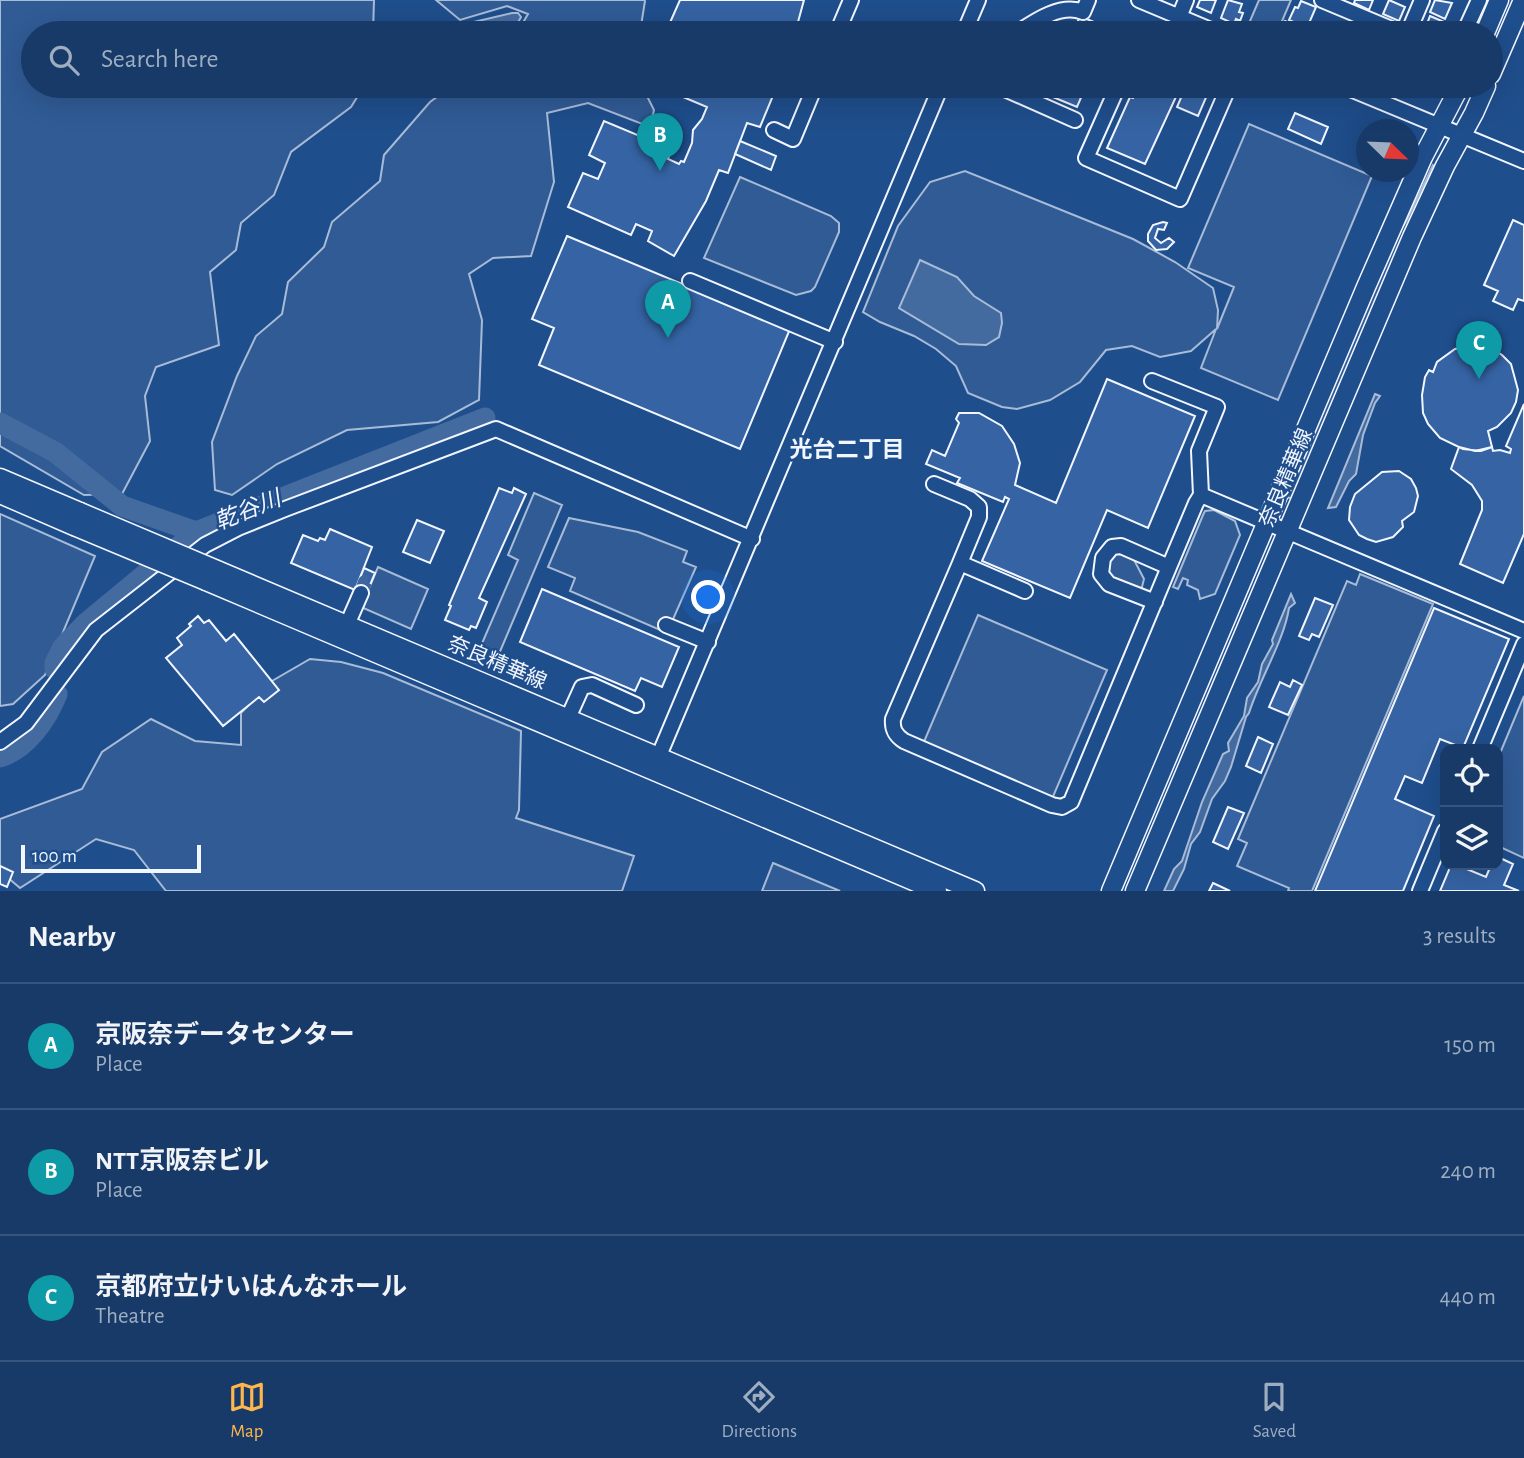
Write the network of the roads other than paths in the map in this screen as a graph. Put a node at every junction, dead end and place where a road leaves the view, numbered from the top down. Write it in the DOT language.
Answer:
graph roads {
  1 [pos="850,0"];
  2 [pos="978,0"];
  3 [pos="1088,0"];
  4 [pos="1139,0"];
  5 [pos="1186,0"];
  6 [pos="1322,0"];
  7 [pos="1422,0"];
  8 [pos="1479,0"];
  9 [pos="1499,0"];
  10 [pos="1523,0"];
  11 [pos="1342,4"];
  12 [pos="1179,17"];
  13 [pos="841,21"];
  14 [pos="969,21"];
  15 [pos="1036,21"];
  16 [pos="1189,21"];
  17 [pos="1377,21"];
  18 [pos="1413,21"];
  19 [pos="1469,21"];
  20 [pos="1490,21"];
  21 [pos="1503,46"];
  22 [pos="810,98"];
  23 [pos="937,98"];
  24 [pos="1025,98"];
  25 [pos="1113,98"];
  26 [pos="1224,98"];
  27 [pos="1372,98"];
  28 [pos="1453,98"];
  29 [pos="1480,98"];
  30 [pos="1075,120"];
  31 [pos="1439,126"];
  32 [pos="774,131"];
  33 [pos="1461,135"];
  34 [pos="1524,161"];
  35 [pos="690,281"];
  36 [pos="835,342"];
  37 [pos="1152,381"];
  38 [pos="0,478"];
  39 [pos="934,484"];
  40 [pos="0,494"];
  41 [pos="1201,495"];
  42 [pos="77,519"];
  43 [pos="1268,522"];
  44 [pos="1288,531"];
  45 [pos="752,539"];
  46 [pos="960,563"];
  47 [pos="1169,567"];
  48 [pos="212,575"];
  49 [pos="1025,591"];
  50 [pos="361,593"];
  51 [pos="1155,602"];
  52 [pos="348,625"];
  53 [pos="666,625"];
  54 [pos="1524,631"];
  55 [pos="708,642"];
  56 [pos="1524,644"];
  57 [pos="636,705"];
  58 [pos="568,718"];
  59 [pos="0,742"];
  60 [pos="1482,744"];
  61 [pos="656,763"];
  62 [pos="1440,843"];
  63 [pos="937,891"];
  64 [pos="975,891"];
  65 [pos="1111,891"];
  66 [pos="1135,891"];
  67 [pos="1420,891"];
  1 -- 13 [label="street"];
  2 -- 14 [label="street"];
  3 -- 15 [label="street"];
  4 -- 12 [label="street"];
  5 -- 12 [label="street"];
  6 -- 11 [label="street"];
  7 -- 18 [label="street"];
  8 -- 19 [label="street"];
  9 -- 20 [label="main road"];
  10 -- 21 [label="main road"];
  11 -- 17 [label="street"];
  12 -- 16 [label="street"];
  22 -- 32 [label="street"];
  23 -- 36 [label="street"];
  24 -- 30 [label="street"];
  25 -- 26 [label="street"];
  27 -- 31 [label="street"];
  28 -- 31 [label="main road, 奈良精華線"];
  29 -- 33 [label="main road, 奈良精華線"];
  31 -- 33 [label="street"];
  31 -- 43 [label="main road, 奈良精華線"];
  33 -- 34 [label="street"];
  33 -- 44 [label="main road, 奈良精華線"];
  35 -- 36 [label="street"];
  36 -- 45 [label="street"];
  37 -- 41 [label="street"];
  38 -- 42 [label="main road, 奈良精華線"];
  39 -- 46 [label="street"];
  40 -- 42 [label="main road, 奈良精華線"];
  41 -- 43 [label="street"];
  41 -- 47 [label="street"];
  42 -- 48 [label="main road, 奈良精華線, bridge"];
  43 -- 44 [label="street"];
  43 -- 65 [label="main road, 奈良精華線"];
  44 -- 54 [label="street"];
  44 -- 66 [label="main road, 奈良精華線"];
  45 -- 55 [label="street"];
  45 -- 59 [label="street"];
  46 -- 49 [label="street"];
  46 -- 51 [label="street"];
  47 -- 51 [label="street"];
  47 -- 51 [label="street"];
  48 -- 52 [label="main road, 奈良精華線"];
  48 -- 61 [label="main road, 奈良精華線"];
  50 -- 52 [label="street"];
  52 -- 58 [label="main road, 奈良精華線"];
  53 -- 55 [label="street"];
  55 -- 61 [label="street"];
  56 -- 60 [label="street"];
  57 -- 58 [label="street"];
  58 -- 61 [label="main road, 奈良精華線"];
  61 -- 63 [label="main road, 奈良精華線"];
  61 -- 64 [label="main road, 奈良精華線"];
  62 -- 67 [label="street"];
}
